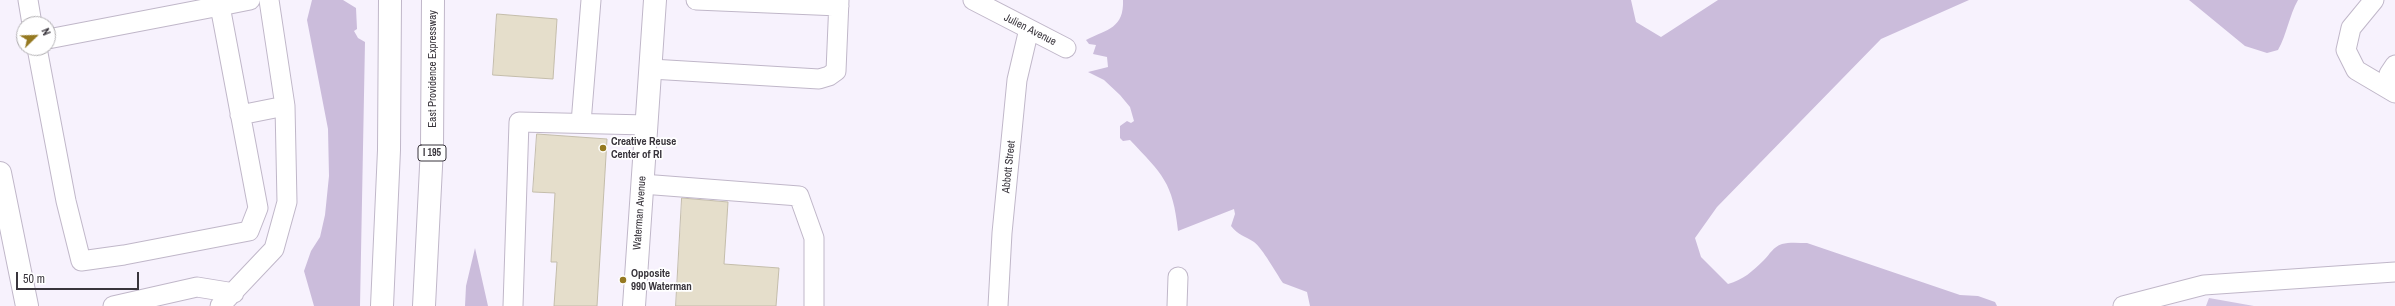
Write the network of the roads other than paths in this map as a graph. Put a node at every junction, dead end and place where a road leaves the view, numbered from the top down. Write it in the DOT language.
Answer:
graph roads {
  1 [pos="28,0"];
  2 [pos="250,0"];
  3 [pos="269,0"];
  4 [pos="390,0"];
  5 [pos="433,0"];
  6 [pos="591,0"];
  7 [pos="655,0"];
  8 [pos="696,0"];
  9 [pos="973,0"];
  10 [pos="2374,0"];
  11 [pos="839,3"];
  12 [pos="220,6"];
  13 [pos="31,16"];
  14 [pos="1029,29"];
  15 [pos="56,37"];
  16 [pos="1066,48"];
  17 [pos="38,56"];
  18 [pos="2395,65"];
  19 [pos="650,69"];
  20 [pos="2392,91"];
  21 [pos="285,106"];
  22 [pos="240,115"];
  23 [pos="581,123"];
  24 [pos="647,124"];
  25 [pos="0,173"];
  26 [pos="642,184"];
  27 [pos="2395,272"];
  28 [pos="1178,277"];
  29 [pos="234,293"];
  30 [pos="27,306"];
  31 [pos="113,306"];
  32 [pos="220,306"];
  33 [pos="382,306"];
  34 [pos="424,306"];
  35 [pos="513,306"];
  36 [pos="634,306"];
  37 [pos="814,306"];
  38 [pos="998,306"];
  39 [pos="1176,306"];
  40 [pos="2123,306"];
  1 -- 13 [label="street"];
  2 -- 12 [label="street"];
  3 -- 21 [label="street"];
  4 -- 33 [label="main road"];
  5 -- 34 [label="main road, East Providence Expressway / I 195"];
  6 -- 23 [label="street"];
  7 -- 19 [label="main road, Waterman Avenue"];
  8 -- 11 [label="street"];
  9 -- 14 [label="street, Julien Avenue"];
  10 -- 20 [label="street"];
  11 -- 19 [label="street"];
  12 -- 15 [label="street"];
  12 -- 22 [label="street"];
  14 -- 16 [label="street, Julien Avenue"];
  14 -- 38 [label="street, Abbott Street"];
  17 -- 22 [label="street"];
  18 -- 20 [label="street"];
  19 -- 24 [label="main road, Waterman Avenue"];
  21 -- 22 [label="street"];
  21 -- 29 [label="street"];
  23 -- 24 [label="street"];
  23 -- 35 [label="street"];
  24 -- 26 [label="main road, Waterman Avenue"];
  25 -- 30 [label="main road"];
  26 -- 36 [label="main road, Waterman Avenue"];
  26 -- 37 [label="street"];
  27 -- 40 [label="street"];
  28 -- 39 [label="street"];
  29 -- 31 [label="street"];
  29 -- 32 [label="street"];
}
